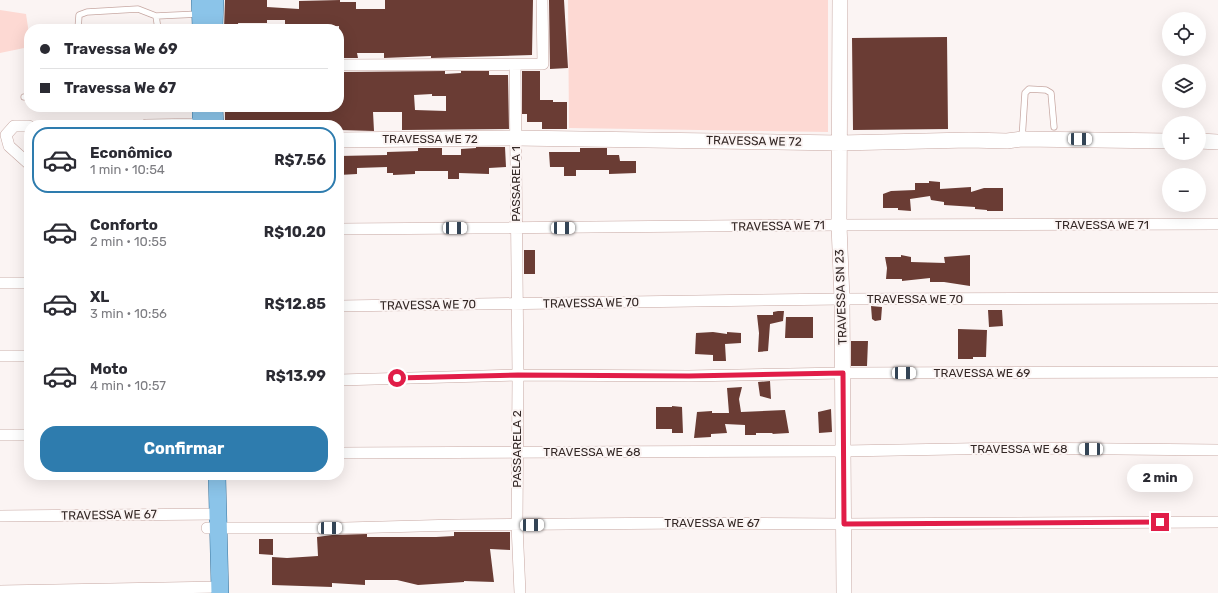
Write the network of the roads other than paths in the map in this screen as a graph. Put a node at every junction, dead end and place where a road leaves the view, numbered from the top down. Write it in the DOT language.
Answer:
graph roads {
  1 [pos="215,0"];
  2 [pos="542,0"];
  3 [pos="840,0"];
  4 [pos="201,14"];
  5 [pos="156,16"];
  6 [pos="78,24"];
  7 [pos="157,24"];
  8 [pos="214,24"];
  9 [pos="514,64"];
  10 [pos="344,65"];
  11 [pos="24,126"];
  12 [pos="1054,127"];
  13 [pos="515,138"];
  14 [pos="1022,138"];
  15 [pos="344,140"];
  16 [pos="1162,141"];
  17 [pos="1206,141"];
  18 [pos="1218,142"];
  19 [pos="840,143"];
  20 [pos="24,160"];
  21 [pos="1218,224"];
  22 [pos="839,225"];
  23 [pos="516,228"];
  24 [pos="344,229"];
  25 [pos="0,283"];
  26 [pos="24,283"];
  27 [pos="1218,298"];
  28 [pos="842,300"];
  29 [pos="516,304"];
  30 [pos="344,306"];
  31 [pos="0,356"];
  32 [pos="24,356"];
  33 [pos="1218,372"];
  34 [pos="843,373"];
  35 [pos="518,375"];
  36 [pos="344,380"];
  37 [pos="0,435"];
  38 [pos="24,435"];
  39 [pos="1218,450"];
  40 [pos="844,451"];
  41 [pos="517,452"];
  42 [pos="344,453"];
  43 [pos="207,480"];
  44 [pos="216,480"];
  45 [pos="0,516"];
  46 [pos="212,521"];
  47 [pos="1218,522"];
  48 [pos="844,524"];
  49 [pos="517,525"];
  50 [pos="214,590"];
  51 [pos="0,591"];
  52 [pos="520,593"];
  53 [pos="844,593"];
  1 -- 8 [label="main road"];
  2 -- 9 [label="street"];
  3 -- 19 [label="main road, TRAVESSA SN 23"];
  4 -- 5 [label="lane"];
  5 -- 6 [label="lane"];
  5 -- 7 [label="lane"];
  9 -- 10 [label="street"];
  9 -- 13 [label="street, PASSARELA 1"];
  11 -- 20 [label="street"];
  12 -- 14 [label="lane"];
  13 -- 15 [label="main road, TRAVESSA WE 72"];
  13 -- 19 [label="main road, TRAVESSA WE 72"];
  13 -- 23 [label="street, PASSARELA 1"];
  14 -- 16 [label="main road, TRAVESSA WE 72"];
  14 -- 19 [label="main road, TRAVESSA WE 72"];
  17 -- 18 [label="main road"];
  19 -- 22 [label="main road, TRAVESSA SN 23"];
  21 -- 22 [label="street, TRAVESSA WE 71"];
  22 -- 23 [label="street, TRAVESSA WE 71"];
  22 -- 28 [label="main road, TRAVESSA SN 23"];
  23 -- 24 [label="street, TRAVESSA WE 71"];
  23 -- 29 [label="street, PASSARELA 1"];
  25 -- 26 [label="street"];
  27 -- 28 [label="street, TRAVESSA WE 70"];
  28 -- 29 [label="street, TRAVESSA WE 70"];
  28 -- 34 [label="main road, TRAVESSA SN 23"];
  29 -- 30 [label="street, TRAVESSA WE 70"];
  29 -- 35 [label="street, PASSARELA 2"];
  31 -- 32 [label="street"];
  33 -- 34 [label="street, TRAVESSA WE 69"];
  34 -- 35 [label="street, TRAVESSA WE 69"];
  34 -- 40 [label="main road, TRAVESSA SN 23"];
  35 -- 36 [label="street, TRAVESSA WE 69"];
  35 -- 41 [label="street, PASSARELA 2"];
  37 -- 38 [label="street"];
  39 -- 40 [label="street, TRAVESSA WE 68"];
  40 -- 41 [label="street, TRAVESSA WE 68"];
  40 -- 48 [label="main road, TRAVESSA SN 23"];
  41 -- 42 [label="street, TRAVESSA WE 68"];
  41 -- 49 [label="street, PASSARELA 2"];
  43 -- 46 [label="main road"];
  44 -- 46 [label="main road"];
  45 -- 46 [label="street, TRAVESSA WE 67"];
  46 -- 49 [label="street, TRAVESSA WE 67"];
  46 -- 50 [label="main road"];
  47 -- 48 [label="street, TRAVESSA WE 67"];
  48 -- 49 [label="street, TRAVESSA WE 67"];
  48 -- 53 [label="main road, TRAVESSA SN 23"];
  49 -- 52 [label="street, PASSARELA 2"];
  50 -- 51 [label="street"];
}
